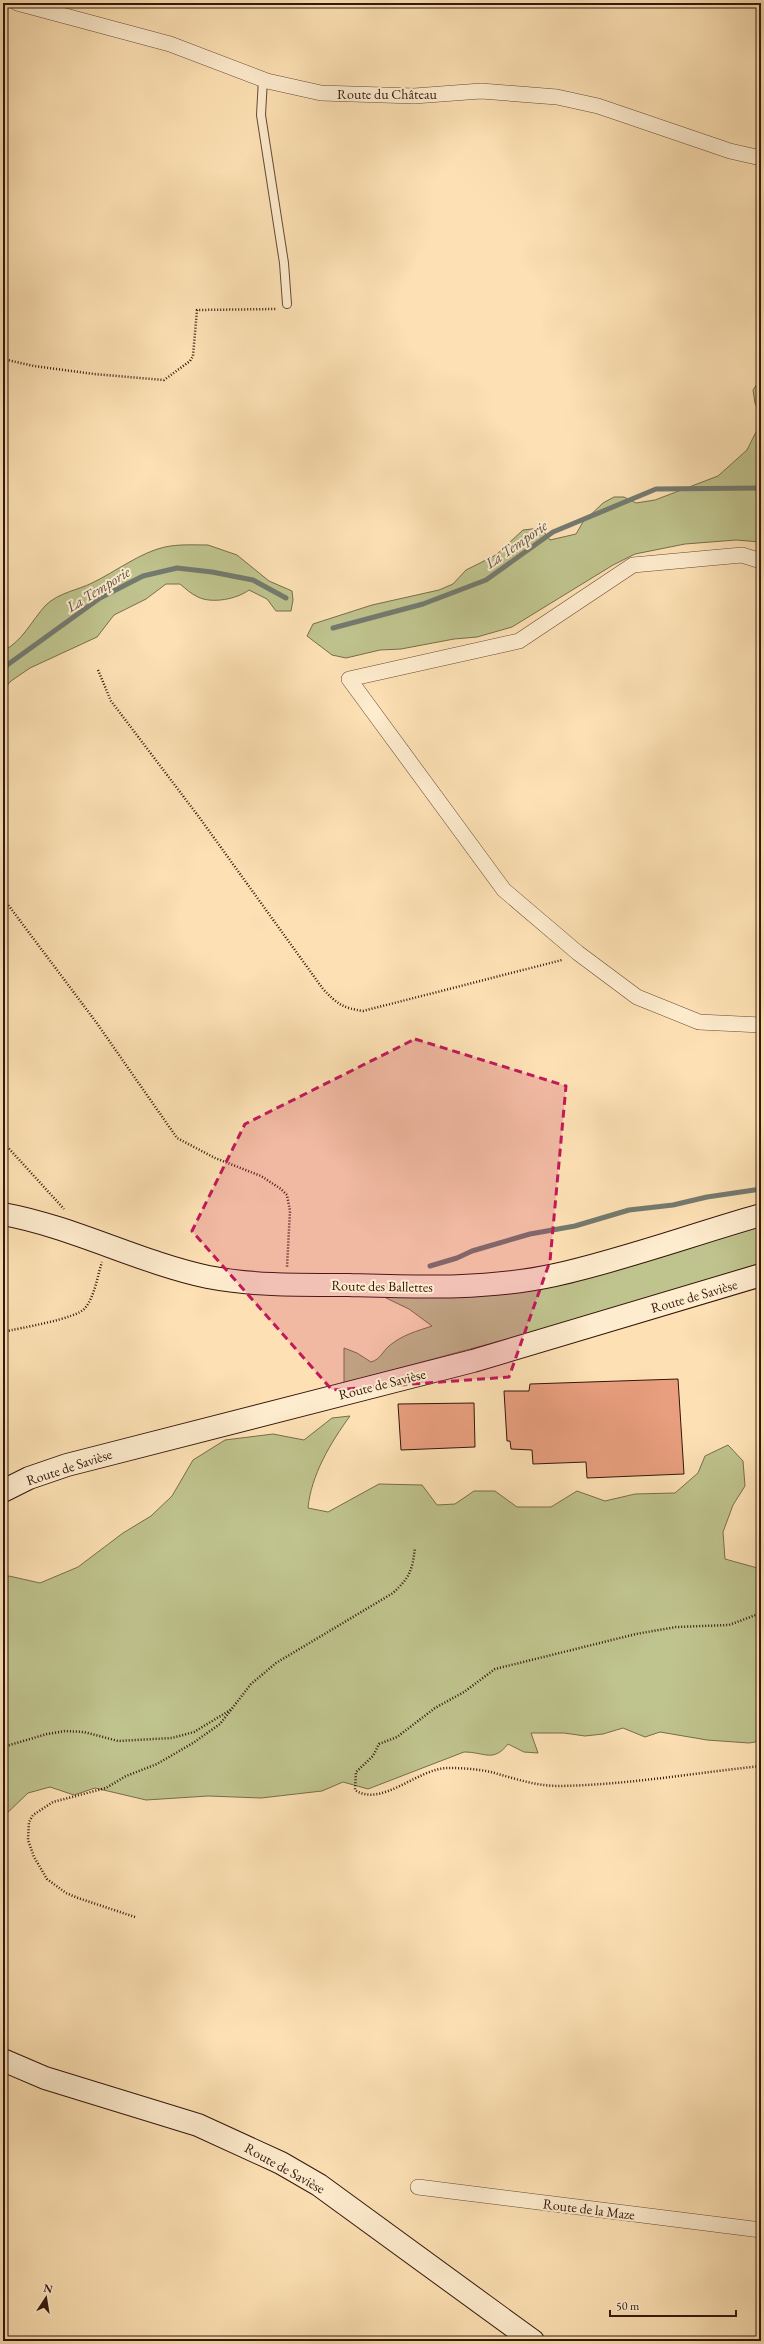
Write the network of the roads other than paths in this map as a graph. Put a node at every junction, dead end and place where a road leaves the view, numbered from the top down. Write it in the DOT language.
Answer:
graph roads {
  1 [pos="17,3"];
  2 [pos="263,79"];
  3 [pos="761,158"];
  4 [pos="287,304"];
  5 [pos="761,561"];
  6 [pos="761,1025"];
  7 [pos="3,1214"];
  8 [pos="761,1214"];
  9 [pos="761,1275"];
  10 [pos="3,1491"];
  11 [pos="3,2060"];
  12 [pos="418,2187"];
  13 [pos="761,2230"];
  14 [pos="533,2341"];
  1 -- 2 [label="street, Route du Château"];
  2 -- 3 [label="street, Route du Château"];
  2 -- 4 [label="lane"];
  5 -- 6 [label="street"];
  7 -- 8 [label="street, Route des Ballettes"];
  9 -- 10 [label="street, Route de Savièse"];
  11 -- 14 [label="street, Route de Savièse"];
  12 -- 13 [label="street, Route de la Maze"];
}
